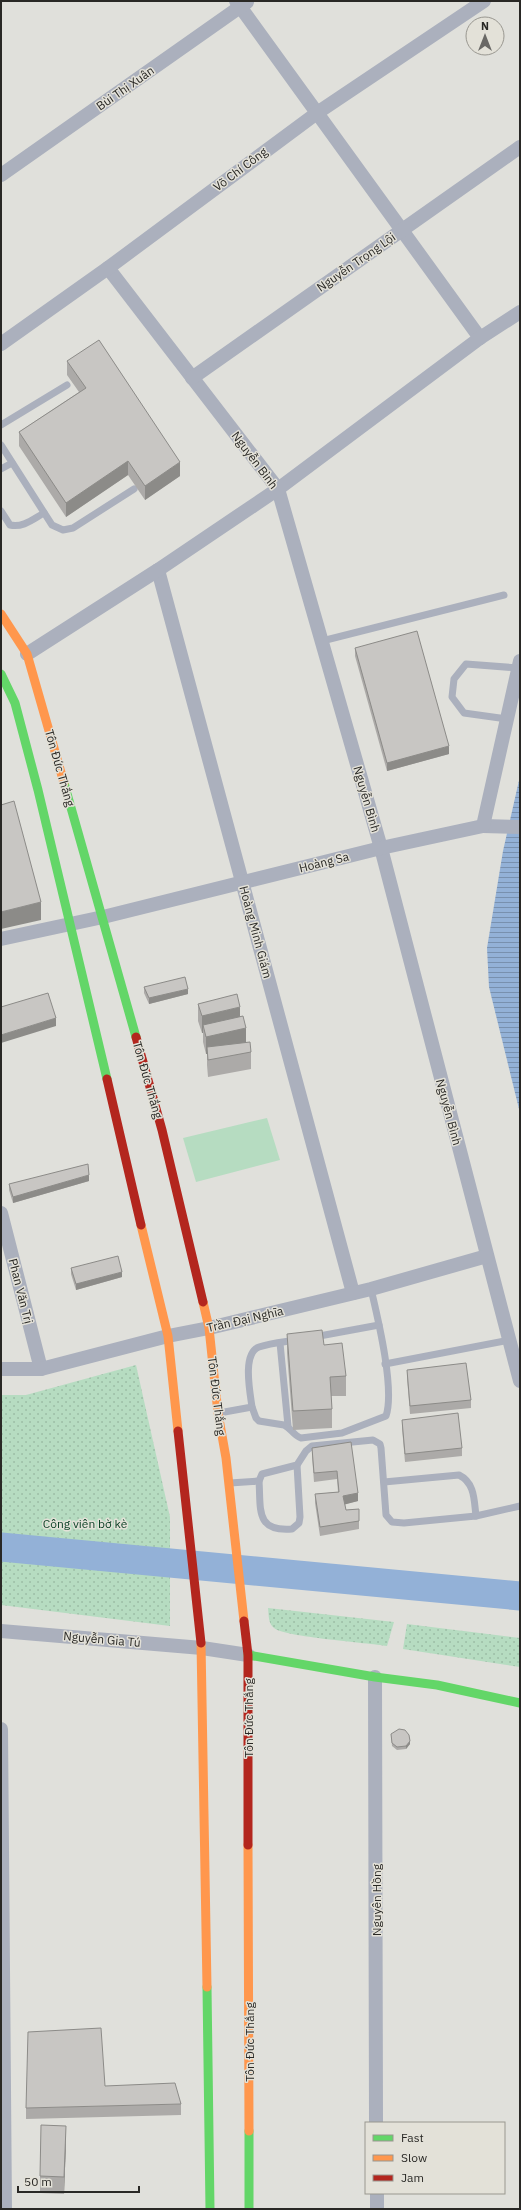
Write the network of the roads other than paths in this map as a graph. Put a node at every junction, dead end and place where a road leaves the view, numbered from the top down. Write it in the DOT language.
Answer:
graph roads {
  1 [pos="484,1"];
  2 [pos="242,3"];
  3 [pos="317,113"];
  4 [pos="520,147"];
  5 [pos="1,176"];
  6 [pos="402,230"];
  7 [pos="108,268"];
  8 [pos="520,312"];
  9 [pos="480,338"];
  10 [pos="1,344"];
  11 [pos="192,378"];
  12 [pos="67,385"];
  13 [pos="1,425"];
  14 [pos="1,445"];
  15 [pos="12,463"];
  16 [pos="1,469"];
  17 [pos="134,489"];
  18 [pos="278,489"];
  19 [pos="1,511"];
  20 [pos="44,513"];
  21 [pos="158,570"];
  22 [pos="504,595"];
  23 [pos="1,614"];
  24 [pos="322,640"];
  25 [pos="27,654"];
  26 [pos="519,664"];
  27 [pos="1,674"];
  28 [pos="507,719"];
  29 [pos="483,826"];
  30 [pos="520,826"];
  31 [pos="381,848"];
  32 [pos="243,881"];
  33 [pos="103,917"];
  34 [pos="69,925"];
  35 [pos="1,939"];
  36 [pos="2,1222"];
  37 [pos="487,1256"];
  38 [pos="371,1289"];
  39 [pos="353,1293"];
  40 [pos="379,1325"];
  41 [pos="209,1328"];
  42 [pos="168,1336"];
  43 [pos="510,1340"];
  44 [pos="280,1343"];
  45 [pos="385,1364"];
  46 [pos="1,1369"];
  47 [pos="41,1369"];
  48 [pos="520,1381"];
  49 [pos="252,1407"];
  50 [pos="218,1413"];
  51 [pos="288,1426"];
  52 [pos="297,1465"];
  53 [pos="259,1481"];
  54 [pos="384,1482"];
  55 [pos="228,1484"];
  56 [pos="520,1506"];
  57 [pos="476,1516"];
  58 [pos="1,1631"];
  59 [pos="202,1648"];
  60 [pos="248,1655"];
  61 [pos="375,1677"];
  62 [pos="520,1703"];
  63 [pos="1,1730"];
  64 [pos="376,2122"];
  65 [pos="376,2194"];
  66 [pos="6,2209"];
  67 [pos="210,2209"];
  68 [pos="250,2209"];
  69 [pos="377,2209"];
  1 -- 3 [label="street, Võ Chí Công"];
  2 -- 3 [label="street"];
  2 -- 5 [label="street, Bùi Thị Xuân"];
  3 -- 6 [label="street"];
  3 -- 7 [label="street, Võ Chí Công"];
  4 -- 6 [label="street, Nguyễn Trọng Lội"];
  6 -- 9 [label="street"];
  6 -- 11 [label="street, Nguyễn Trọng Lội"];
  7 -- 10 [label="street, Võ Chí Công"];
  7 -- 11 [label="street, Nguyễn Bình"];
  8 -- 9 [label="street"];
  9 -- 18 [label="street"];
  11 -- 18 [label="street, Nguyễn Bình"];
  12 -- 13 [label="lane"];
  14 -- 15 [label="lane"];
  15 -- 16 [label="lane"];
  15 -- 20 [label="lane"];
  17 -- 20 [label="lane"];
  18 -- 21 [label="street"];
  18 -- 24 [label="street, Nguyễn Bình"];
  19 -- 20 [label="lane"];
  21 -- 25 [label="street"];
  21 -- 32 [label="street, Hoàng Minh Giám"];
  22 -- 24 [label="lane"];
  23 -- 25 [label="main road, Tôn Đức Thắng"];
  24 -- 31 [label="street, Nguyễn Bình"];
  25 -- 33 [label="main road, Tôn Đức Thắng"];
  26 -- 28 [label="street"];
  26 -- 28 [label="lane"];
  27 -- 34 [label="main road"];
  28 -- 29 [label="street"];
  29 -- 30 [label="street, Hoàng Sa"];
  29 -- 31 [label="street, Hoàng Sa"];
  31 -- 32 [label="street, Hoàng Sa"];
  31 -- 37 [label="street, Nguyễn Bình"];
  32 -- 33 [label="street, Hoàng Sa"];
  32 -- 39 [label="street, Hoàng Minh Giám"];
  33 -- 34 [label="street, Hoàng Sa"];
  33 -- 41 [label="main road, Tôn Đức Thắng"];
  34 -- 35 [label="street, Hoàng Sa"];
  34 -- 42 [label="main road"];
  36 -- 47 [label="street, Phan Văn Trị"];
  37 -- 38 [label="street, Trần Đại Nghĩa"];
  37 -- 43 [label="street, Nguyễn Bình"];
  38 -- 39 [label="street, Trần Đại Nghĩa"];
  38 -- 40 [label="lane"];
  39 -- 41 [label="street, Trần Đại Nghĩa"];
  40 -- 44 [label="lane"];
  40 -- 45 [label="lane"];
  41 -- 42 [label="street, Trần Đại Nghĩa"];
  41 -- 50 [label="main road, Tôn Đức Thắng"];
  42 -- 47 [label="street, Trần Đại Nghĩa"];
  42 -- 59 [label="main road"];
  43 -- 45 [label="lane"];
  43 -- 48 [label="street, Nguyễn Bình"];
  44 -- 49 [label="lane"];
  44 -- 51 [label="lane"];
  45 -- 51 [label="lane"];
  46 -- 47 [label="street, Trần Đại Nghĩa"];
  49 -- 50 [label="lane"];
  49 -- 51 [label="lane"];
  50 -- 55 [label="main road, Tôn Đức Thắng"];
  52 -- 53 [label="lane"];
  52 -- 53 [label="lane"];
  52 -- 54 [label="lane"];
  53 -- 55 [label="lane"];
  54 -- 57 [label="lane"];
  54 -- 57 [label="lane"];
  55 -- 60 [label="main road, Tôn Đức Thắng"];
  56 -- 57 [label="lane"];
  58 -- 59 [label="street, Nguyễn Gia Tú"];
  59 -- 60 [label="street, Nguyễn Gia Tú"];
  59 -- 67 [label="main road"];
  60 -- 61 [label="main road"];
  60 -- 68 [label="main road, Tôn Đức Thắng"];
  61 -- 62 [label="main road"];
  61 -- 64 [label="street, Nguyên Hồng"];
  63 -- 66 [label="street"];
  65 -- 69 [label="street"];
}
